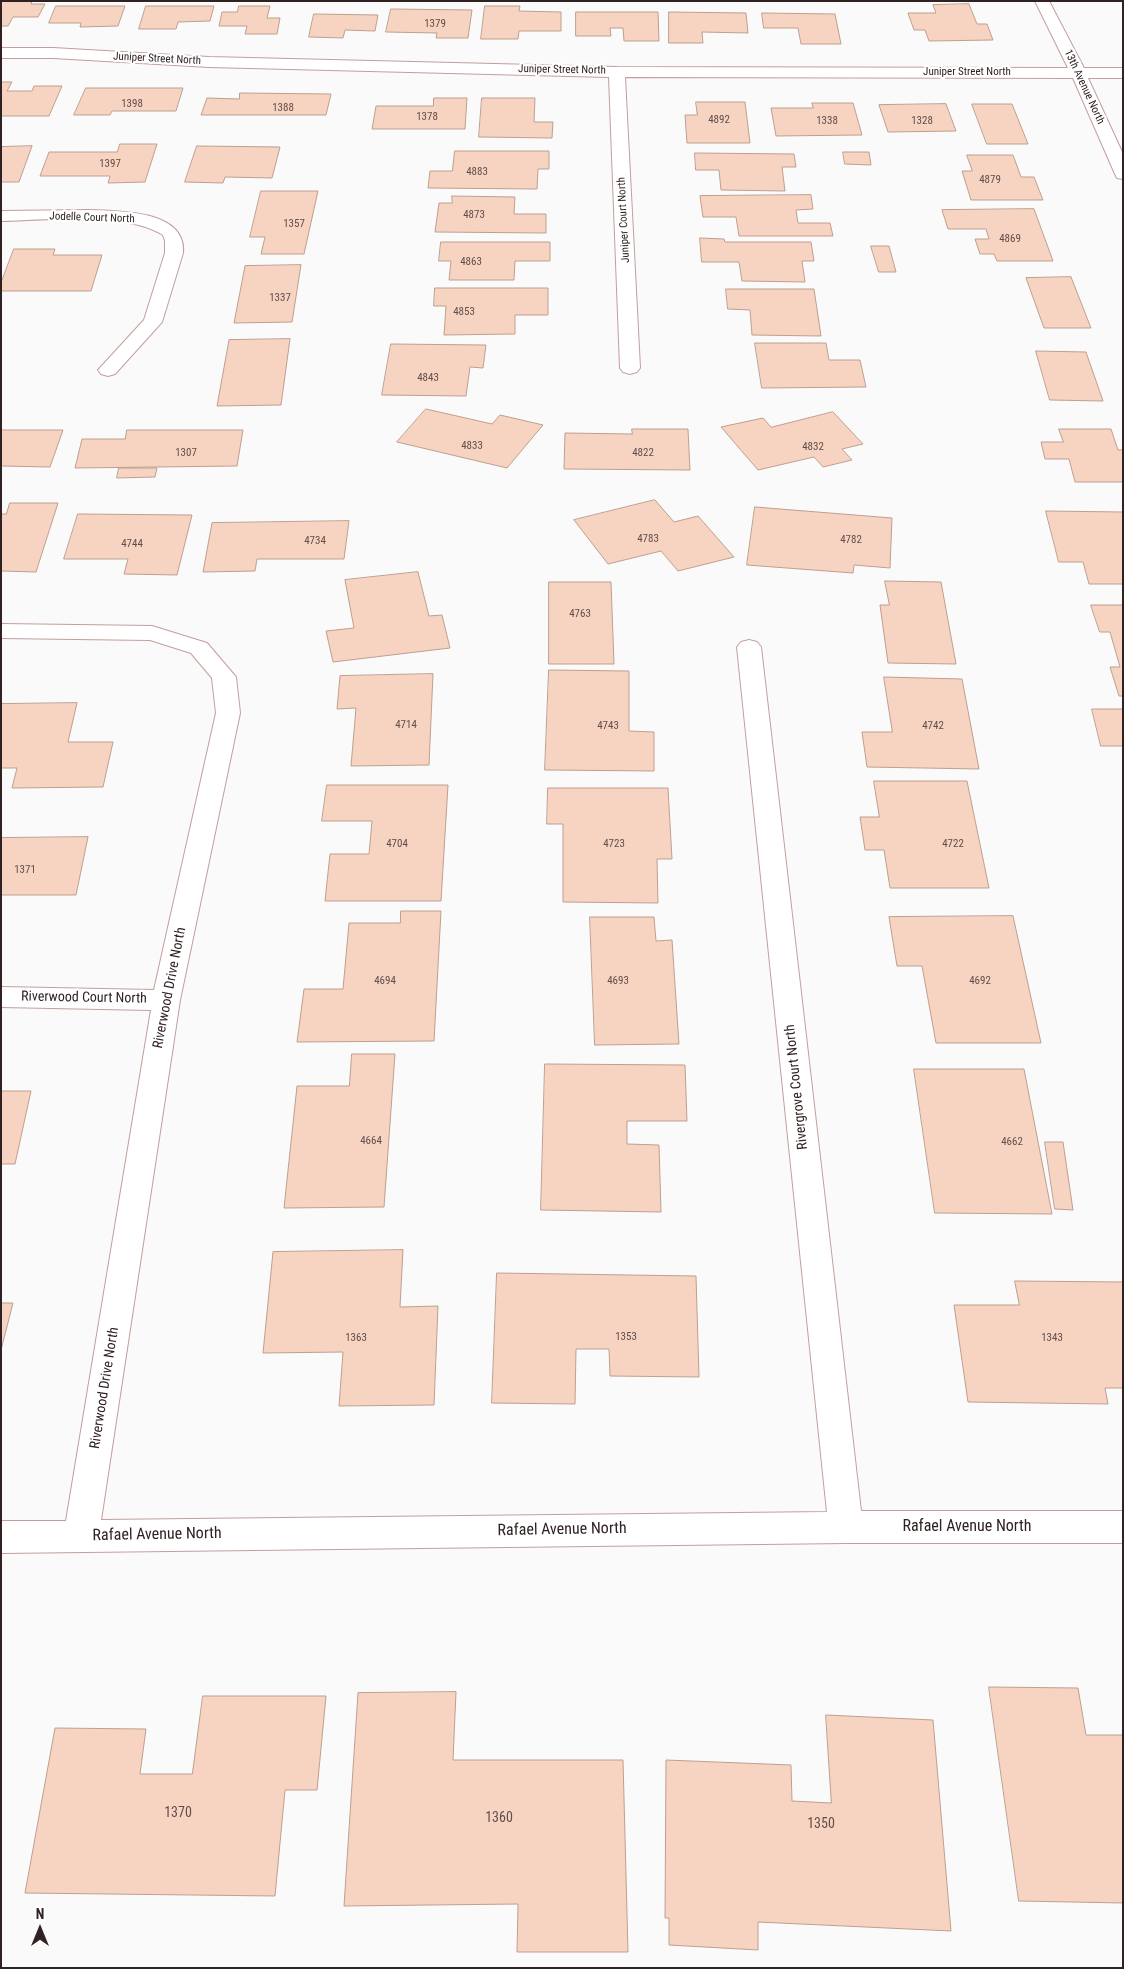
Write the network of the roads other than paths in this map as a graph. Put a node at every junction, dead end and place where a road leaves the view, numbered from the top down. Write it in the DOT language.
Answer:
graph roads {
  1 [pos="1042,1"];
  2 [pos="1,53"];
  3 [pos="617,72"];
  4 [pos="1078,72"];
  5 [pos="1123,73"];
  6 [pos="1123,174"];
  7 [pos="1,216"];
  8 [pos="630,368"];
  9 [pos="108,370"];
  10 [pos="1,631"];
  11 [pos="749,647"];
  12 [pos="1,997"];
  13 [pos="166,1000"];
  14 [pos="846,1527"];
  15 [pos="1123,1528"];
  16 [pos="81,1536"];
  17 [pos="1,1537"];
  1 -- 4 [label="street, 13th Avenue North"];
  2 -- 3 [label="street, Juniper Street North"];
  3 -- 4 [label="street, Juniper Street North"];
  3 -- 8 [label="street, Juniper Court North"];
  4 -- 5 [label="street, Juniper Street North"];
  4 -- 6 [label="street, 13th Avenue North"];
  7 -- 9 [label="street, Jodelle Court North"];
  10 -- 13 [label="street, Riverwood Drive North"];
  11 -- 14 [label="street, Rivergrove Court North"];
  12 -- 13 [label="street, Riverwood Court North"];
  13 -- 16 [label="street, Riverwood Drive North"];
  14 -- 15 [label="street, Rafael Avenue North"];
  14 -- 16 [label="street, Rafael Avenue North"];
  16 -- 17 [label="street, Rafael Avenue North"];
}
